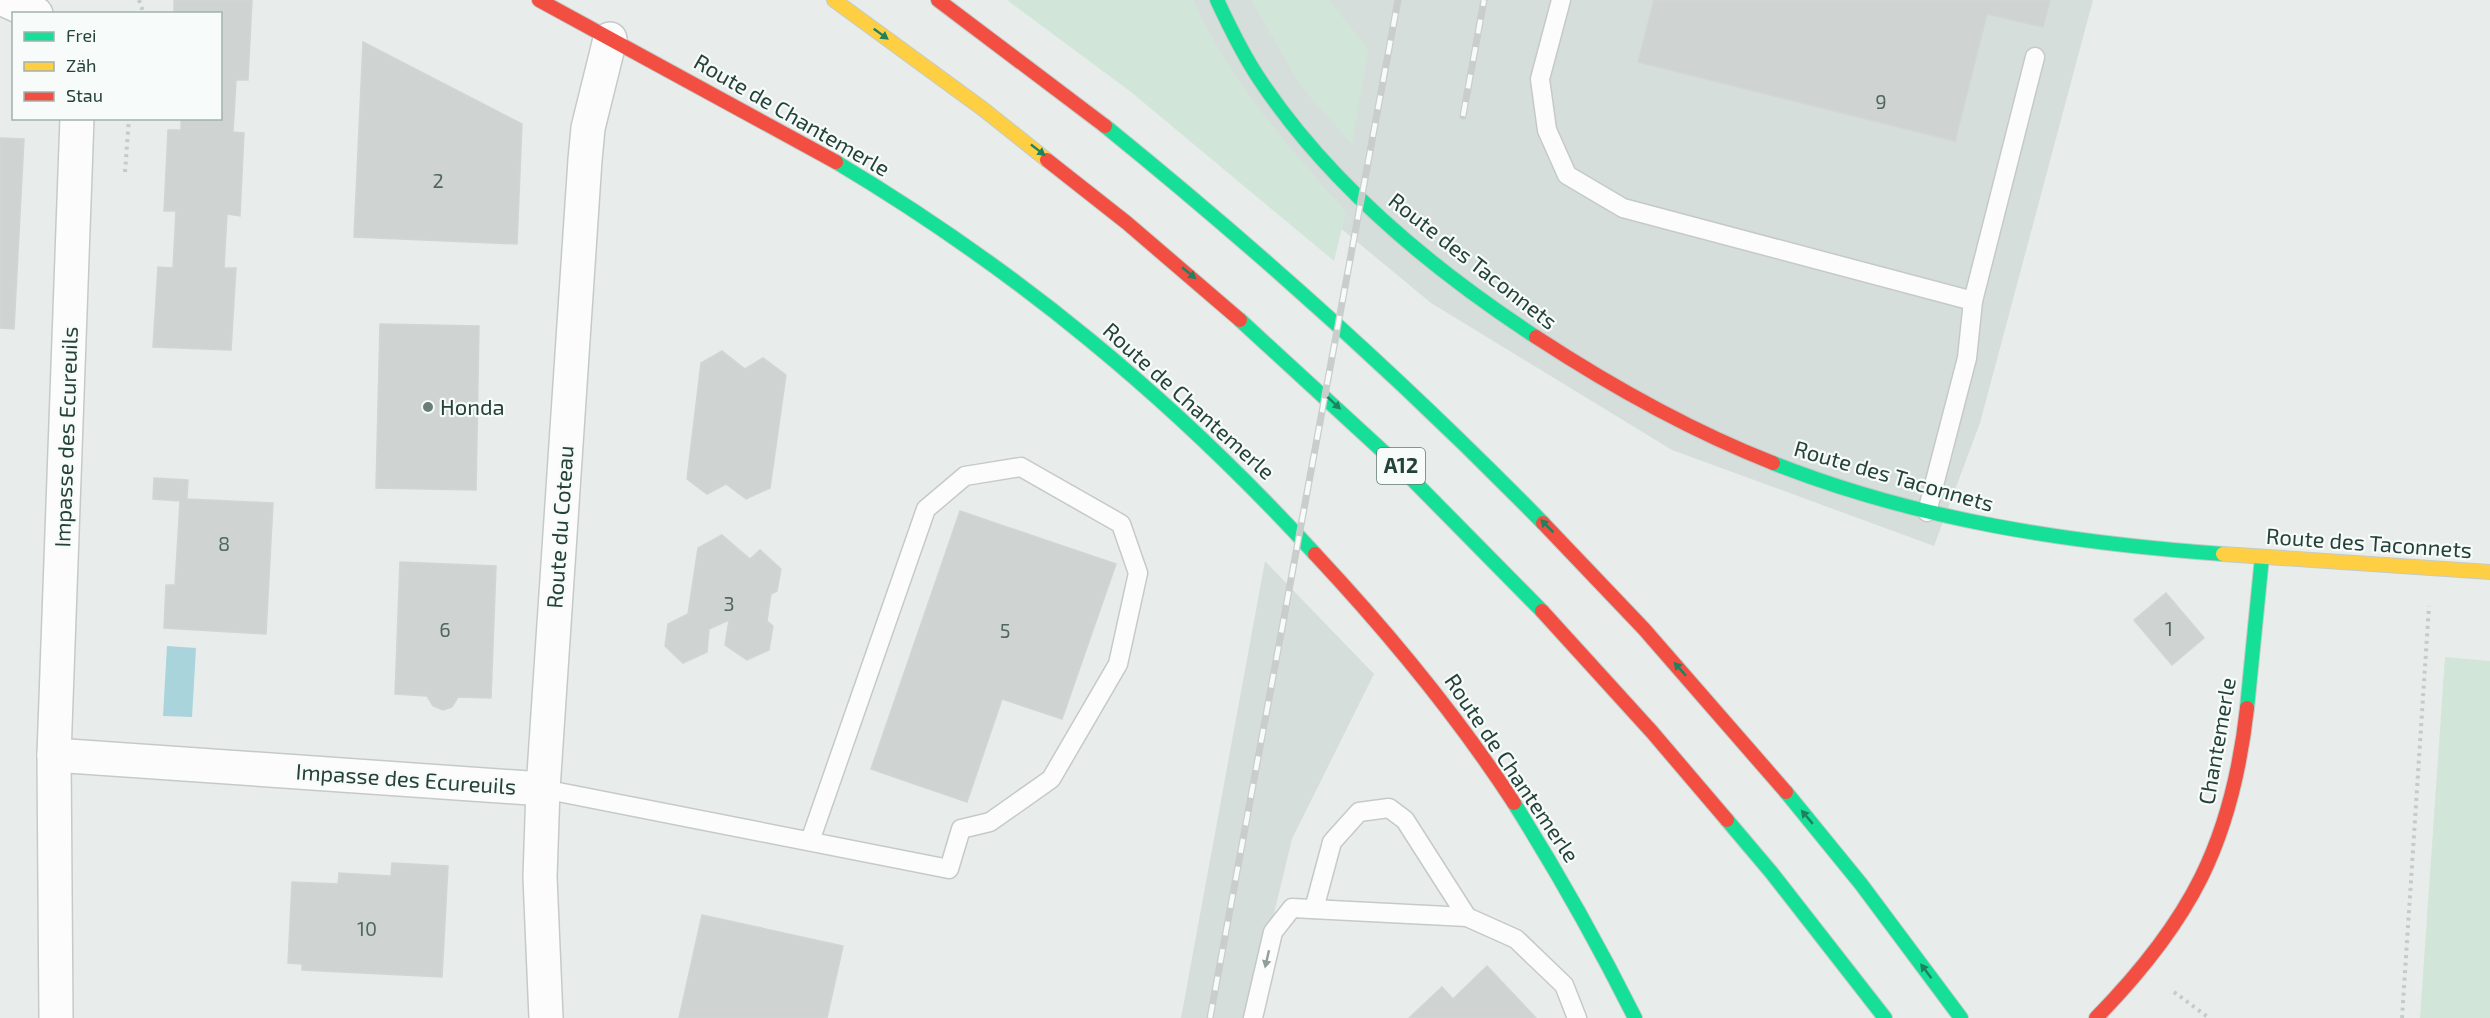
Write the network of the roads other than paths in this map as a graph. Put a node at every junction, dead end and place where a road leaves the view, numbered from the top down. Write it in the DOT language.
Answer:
graph roads {
  1 [pos="5,0"];
  2 [pos="539,0"];
  3 [pos="834,0"];
  4 [pos="938,0"];
  5 [pos="1217,0"];
  6 [pos="1561,0"];
  7 [pos="32,12"];
  8 [pos="610,39"];
  9 [pos="2035,57"];
  10 [pos="77,120"];
  11 [pos="1973,301"];
  12 [pos="1927,512"];
  13 [pos="2262,557"];
  14 [pos="2490,572"];
  15 [pos="54,755"];
  16 [pos="543,789"];
  17 [pos="810,841"];
  18 [pos="1314,909"];
  19 [pos="1467,917"];
  20 [pos="56,1018"];
  21 [pos="546,1018"];
  22 [pos="1253,1018"];
  23 [pos="1577,1018"];
  24 [pos="1635,1018"];
  25 [pos="1885,1018"];
  26 [pos="1961,1018"];
  27 [pos="2096,1018"];
  1 -- 7 [label="street"];
  2 -- 8 [label="main road, Route de Chantemerle"];
  3 -- 25 [label="main road, A12, one-way"];
  26 -- 4 [label="main road, A12, one-way"];
  5 -- 12 [label="main road, Route des Taconnets"];
  6 -- 11 [label="lane"];
  8 -- 16 [label="street, Route du Coteau"];
  8 -- 24 [label="main road, Route de Chantemerle"];
  9 -- 11 [label="lane"];
  10 -- 15 [label="street, Impasse des Ecureuils"];
  11 -- 12 [label="lane"];
  12 -- 13 [label="main road, Route des Taconnets"];
  13 -- 14 [label="main road, Route des Taconnets"];
  13 -- 27 [label="main road, Chantemerle"];
  15 -- 16 [label="street, Impasse des Ecureuils"];
  15 -- 20 [label="street, Impasse des Ecureuils"];
  16 -- 17 [label="lane"];
  16 -- 21 [label="street, Route du Coteau"];
  17 -- 17 [label="lane"];
  18 -- 19 [label="lane"];
  18 -- 19 [label="lane"];
  18 -- 22 [label="lane, one-way"];
  19 -- 23 [label="lane"];
}
